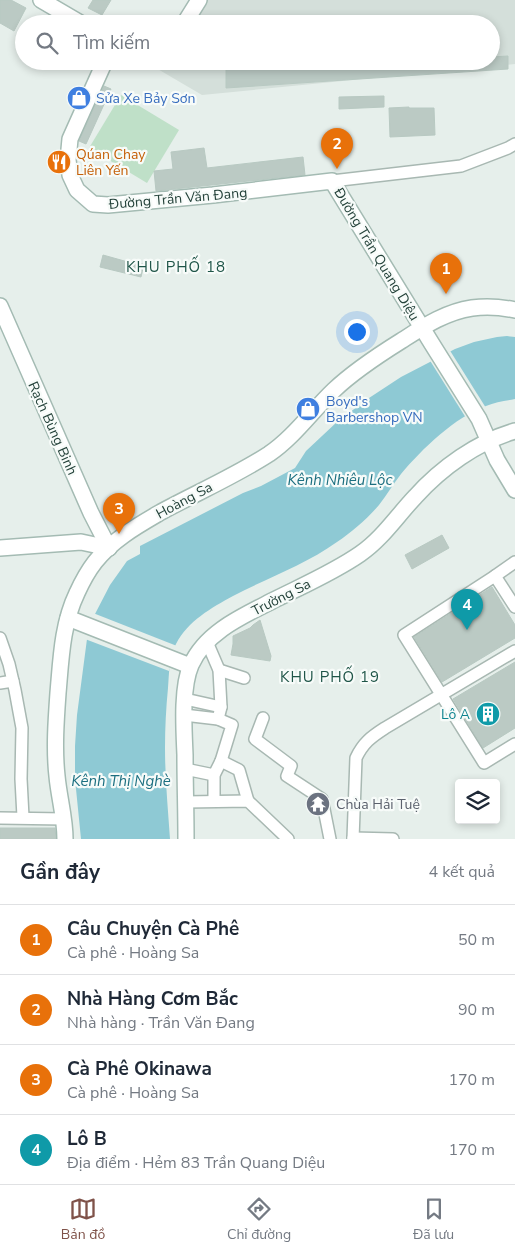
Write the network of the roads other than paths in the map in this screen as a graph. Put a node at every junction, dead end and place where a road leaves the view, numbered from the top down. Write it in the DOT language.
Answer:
graph roads {
  1 [pos="199,0"];
  2 [pos="46,1"];
  3 [pos="68,15"];
  4 [pos="190,15"];
  5 [pos="101,70"];
  6 [pos="515,144"];
  7 [pos="332,181"];
  8 [pos="0,306"];
  9 [pos="515,310"];
  10 [pos="422,328"];
  11 [pos="515,431"];
  12 [pos="488,441"];
  13 [pos="515,490"];
  14 [pos="0,548"];
  15 [pos="109,548"];
  16 [pos="515,562"];
  17 [pos="495,576"];
  18 [pos="515,607"];
  19 [pos="68,618"];
  20 [pos="0,638"];
  21 [pos="207,642"];
  22 [pos="515,651"];
  23 [pos="190,666"];
  24 [pos="219,670"];
  25 [pos="244,678"];
  26 [pos="13,681"];
  27 [pos="0,683"];
  28 [pos="442,695"];
  29 [pos="185,699"];
  30 [pos="221,707"];
  31 [pos="184,715"];
  32 [pos="218,718"];
  33 [pos="263,718"];
  34 [pos="515,744"];
  35 [pos="221,761"];
  36 [pos="185,769"];
  37 [pos="214,775"];
  38 [pos="214,801"];
  39 [pos="248,801"];
  40 [pos="186,802"];
  41 [pos="0,818"];
  42 [pos="23,818"];
  43 [pos="64,819"];
  44 [pos="353,838"];
  45 [pos="65,839"];
  46 [pos="186,839"];
  47 [pos="288,839"];
  48 [pos="330,839"];
  49 [pos="393,839"];
  1 -- 4 [label="street"];
  2 -- 3 [label="street"];
  5 -- 7 [label="street, Đường Trần Văn Đang"];
  6 -- 7 [label="street"];
  7 -- 10 [label="street, Đường Trần Quang Diệu"];
  8 -- 15 [label="street, Rạch Bùng Binh"];
  9 -- 10 [label="street, Hoàng Sa"];
  10 -- 12 [label="street, Đường Trần Quang Diệu"];
  10 -- 15 [label="street, Hoàng Sa"];
  11 -- 12 [label="street, Trường Sa"];
  12 -- 13 [label="street, Đường Trần Quang Diệu"];
  12 -- 21 [label="street, Trường Sa"];
  14 -- 15 [label="street"];
  15 -- 19 [label="street, Hoàng Sa"];
  16 -- 17 [label="street"];
  17 -- 18 [label="street"];
  17 -- 28 [label="street"];
  19 -- 23 [label="street"];
  19 -- 43 [label="street, Hoàng Sa"];
  20 -- 26 [label="street"];
  21 -- 23 [label="street, Trường Sa"];
  21 -- 24 [label="street"];
  22 -- 28 [label="street"];
  23 -- 29 [label="street, Trường Sa"];
  24 -- 25 [label="street"];
  24 -- 30 [label="street"];
  26 -- 27 [label="street"];
  26 -- 42 [label="street"];
  28 -- 34 [label="street"];
  28 -- 44 [label="street"];
  29 -- 30 [label="street"];
  29 -- 31 [label="street, Trường Sa"];
  30 -- 32 [label="street"];
  31 -- 32 [label="street"];
  31 -- 36 [label="street, Trường Sa"];
  32 -- 35 [label="street"];
  33 -- 48 [label="street"];
  35 -- 37 [label="street"];
  35 -- 39 [label="street"];
  36 -- 37 [label="street"];
  36 -- 40 [label="street, Trường Sa"];
  37 -- 38 [label="street"];
  38 -- 39 [label="street"];
  38 -- 40 [label="street"];
  39 -- 47 [label="street"];
  40 -- 46 [label="street, Trường Sa"];
  41 -- 42 [label="street"];
  42 -- 43 [label="street"];
  43 -- 45 [label="street, Hoàng Sa"];
  44 -- 49 [label="street"];
}
